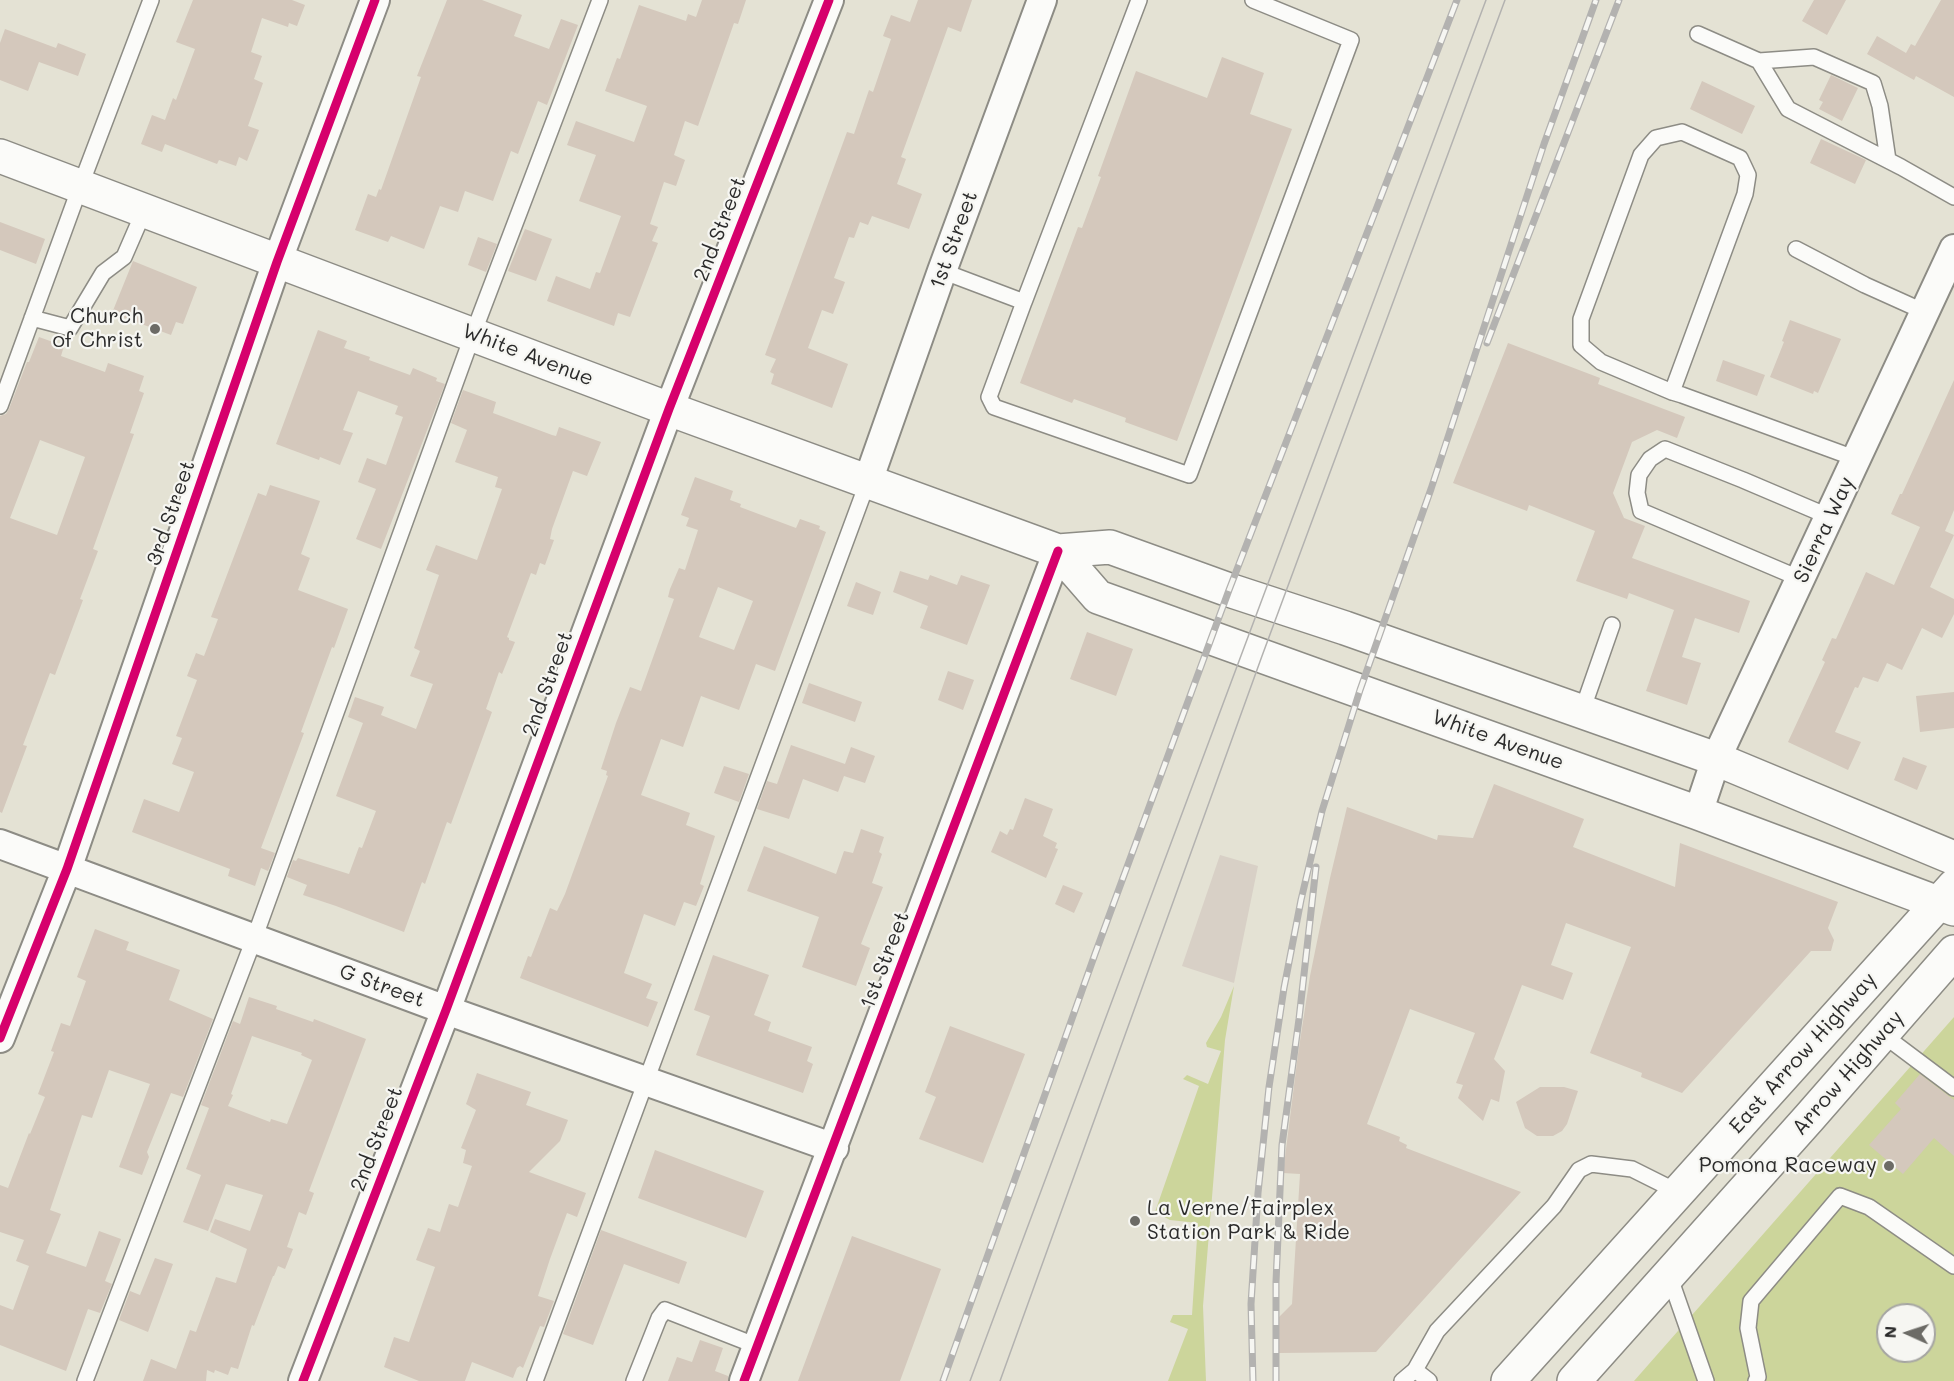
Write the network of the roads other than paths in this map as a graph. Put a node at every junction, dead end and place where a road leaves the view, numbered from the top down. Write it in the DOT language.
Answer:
graph roads {
  1 [pos="151,0"];
  2 [pos="375,0"];
  3 [pos="600,0"];
  4 [pos="829,0"];
  5 [pos="1042,0"];
  6 [pos="1139,0"];
  7 [pos="1253,0"];
  8 [pos="1698,34"];
  9 [pos="1759,61"];
  10 [pos="0,156"];
  11 [pos="1888,160"];
  12 [pos="80,187"];
  13 [pos="1954,197"];
  14 [pos="144,211"];
  15 [pos="1796,249"];
  16 [pos="1954,249"];
  17 [pos="277,262"];
  18 [pos="942,271"];
  19 [pos="1024,302"];
  20 [pos="1925,312"];
  21 [pos="32,318"];
  22 [pos="473,334"];
  23 [pos="1672,392"];
  24 [pos="0,406"];
  25 [pos="669,409"];
  26 [pos="1857,459"];
  27 [pos="868,481"];
  28 [pos="1830,517"];
  29 [pos="1058,551"];
  30 [pos="1801,579"];
  31 [pos="1612,626"];
  32 [pos="1582,711"];
  33 [pos="1716,759"];
  34 [pos="1698,813"];
  35 [pos="0,844"];
  36 [pos="1954,858"];
  37 [pos="67,869"];
  38 [pos="1949,899"];
  39 [pos="254,939"];
  40 [pos="1954,952"];
  41 [pos="446,1010"];
  42 [pos="1882,1034"];
  43 [pos="0,1038"];
  44 [pos="645,1080"];
  45 [pos="1954,1088"];
  46 [pos="834,1148"];
  47 [pos="1678,1192"];
  48 [pos="1954,1266"];
  49 [pos="1669,1275"];
  50 [pos="758,1346"];
  51 [pos="1415,1370"];
  52 [pos="86,1381"];
  53 [pos="303,1381"];
  54 [pos="535,1381"];
  55 [pos="634,1381"];
  56 [pos="744,1381"];
  57 [pos="1402,1381"];
  58 [pos="1429,1381"];
  59 [pos="1508,1381"];
  60 [pos="1574,1381"];
  61 [pos="1706,1381"];
  62 [pos="1756,1381"];
  1 -- 12 [label="lane"];
  2 -- 17 [label="street, 3rd Street"];
  3 -- 22 [label="lane"];
  4 -- 25 [label="street, 2nd Street"];
  5 -- 18 [label="street, 1st Street"];
  6 -- 19 [label="lane"];
  7 -- 19 [label="lane"];
  8 -- 9 [label="lane"];
  9 -- 11 [label="lane"];
  9 -- 11 [label="lane"];
  10 -- 12 [label="main road, White Avenue"];
  11 -- 13 [label="lane"];
  12 -- 14 [label="main road, White Avenue"];
  12 -- 21 [label="lane"];
  14 -- 17 [label="main road, White Avenue"];
  14 -- 21 [label="lane"];
  15 -- 20 [label="lane"];
  16 -- 20 [label="street, Sierra Way"];
  17 -- 22 [label="main road, White Avenue"];
  17 -- 37 [label="street, 3rd Street"];
  18 -- 19 [label="lane"];
  18 -- 27 [label="street, 1st Street"];
  20 -- 26 [label="street, Sierra Way"];
  21 -- 24 [label="lane"];
  22 -- 25 [label="main road, White Avenue"];
  22 -- 39 [label="lane"];
  23 -- 23 [label="lane"];
  23 -- 26 [label="lane"];
  25 -- 27 [label="main road, White Avenue"];
  25 -- 41 [label="street, 2nd Street"];
  26 -- 28 [label="street, Sierra Way"];
  27 -- 29 [label="main road, White Avenue"];
  27 -- 44 [label="lane"];
  28 -- 30 [label="street, Sierra Way"];
  28 -- 30 [label="lane"];
  29 -- 32 [label="main road, White Avenue"];
  29 -- 34 [label="main road, White Avenue"];
  29 -- 46 [label="street, 1st Street"];
  30 -- 33 [label="street, Sierra Way"];
  31 -- 32 [label="lane"];
  32 -- 33 [label="main road, White Avenue"];
  33 -- 34 [label="street, Sierra Way"];
  33 -- 36 [label="main road, White Avenue"];
  34 -- 38 [label="main road, White Avenue"];
  35 -- 37 [label="street, G Street"];
  37 -- 39 [label="street, G Street"];
  37 -- 43 [label="street, 3rd Street"];
  38 -- 47 [label="main road, East Arrow Highway"];
  39 -- 41 [label="street, G Street"];
  39 -- 52 [label="lane"];
  40 -- 42 [label="main road, Arrow Highway"];
  41 -- 44 [label="street, G Street"];
  41 -- 53 [label="street, 2nd Street"];
  42 -- 45 [label="lane"];
  42 -- 49 [label="main road, Arrow Highway"];
  44 -- 46 [label="street, G Street"];
  44 -- 54 [label="lane"];
  46 -- 50 [label="street, 1st Street"];
  47 -- 51 [label="lane"];
  47 -- 59 [label="main road, East Arrow Highway"];
  48 -- 62 [label="lane"];
  49 -- 60 [label="main road, Arrow Highway"];
  49 -- 61 [label="lane"];
  50 -- 55 [label="lane"];
  50 -- 56 [label="street, 1st Street"];
  51 -- 57 [label="lane"];
  51 -- 58 [label="lane"];
}
